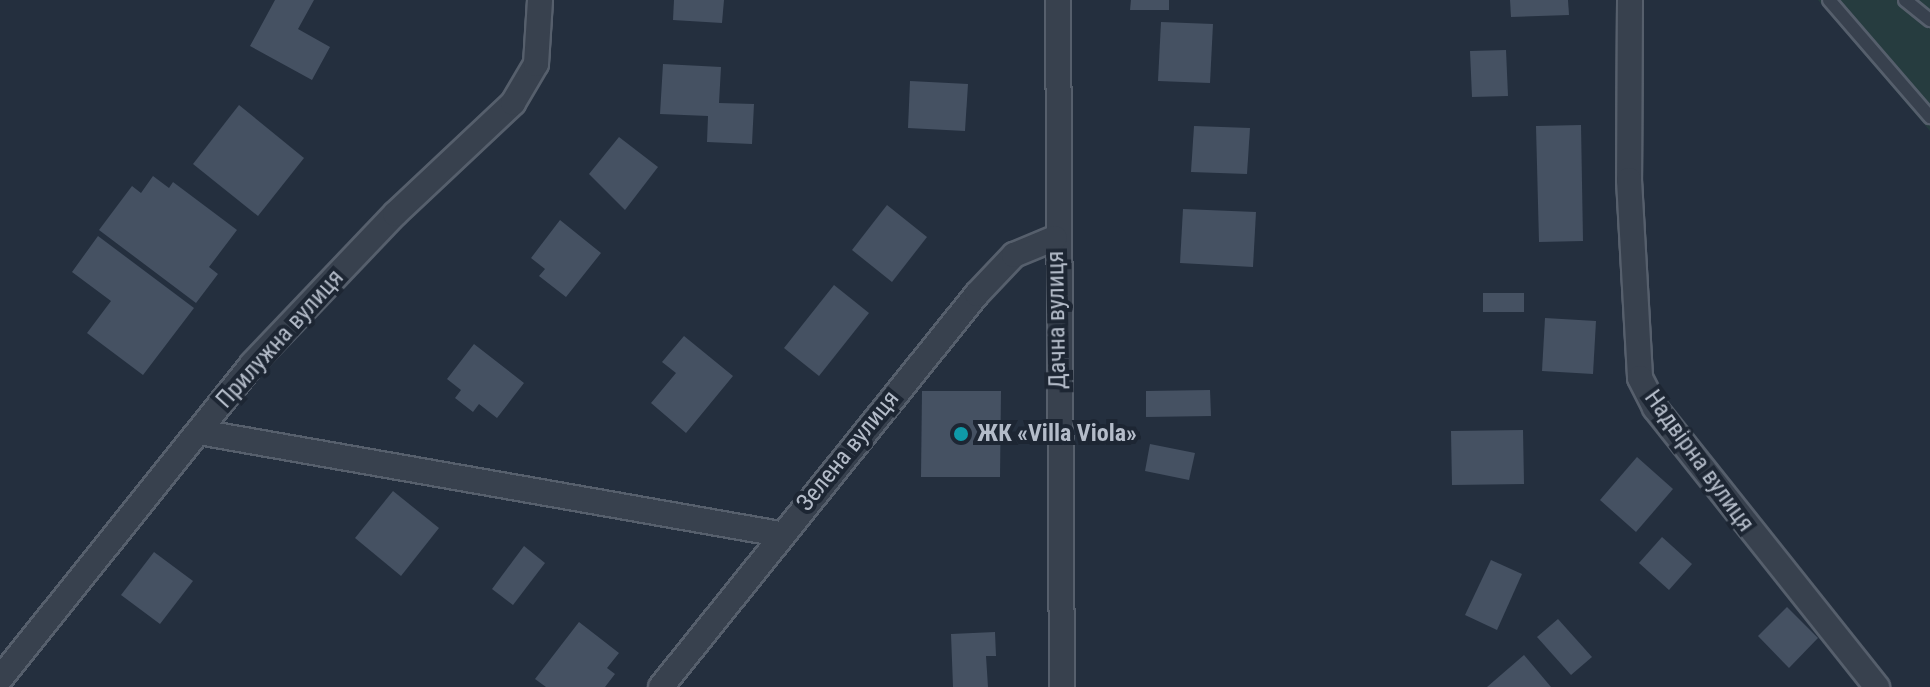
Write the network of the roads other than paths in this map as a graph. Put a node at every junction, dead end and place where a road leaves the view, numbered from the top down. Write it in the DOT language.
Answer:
graph roads {
  1 [pos="540,0"];
  2 [pos="1058,0"];
  3 [pos="1630,0"];
  4 [pos="1829,0"];
  5 [pos="1905,0"];
  6 [pos="1930,20"];
  7 [pos="1930,117"];
  8 [pos="1055,238"];
  9 [pos="199,432"];
  10 [pos="780,534"];
  11 [pos="0,679"];
  12 [pos="661,687"];
  13 [pos="1062,687"];
  14 [pos="1877,687"];
  1 -- 9 [label="street, Прилужна вулиця"];
  2 -- 8 [label="street, Дачна вулиця"];
  3 -- 14 [label="street, Надвірна вулиця"];
  4 -- 7 [label="lane"];
  5 -- 6 [label="lane"];
  8 -- 10 [label="street, Зелена вулиця"];
  8 -- 13 [label="street, Дачна вулиця"];
  9 -- 10 [label="street"];
  9 -- 11 [label="street, Прилужна вулиця"];
  10 -- 12 [label="street, Зелена вулиця"];
}
